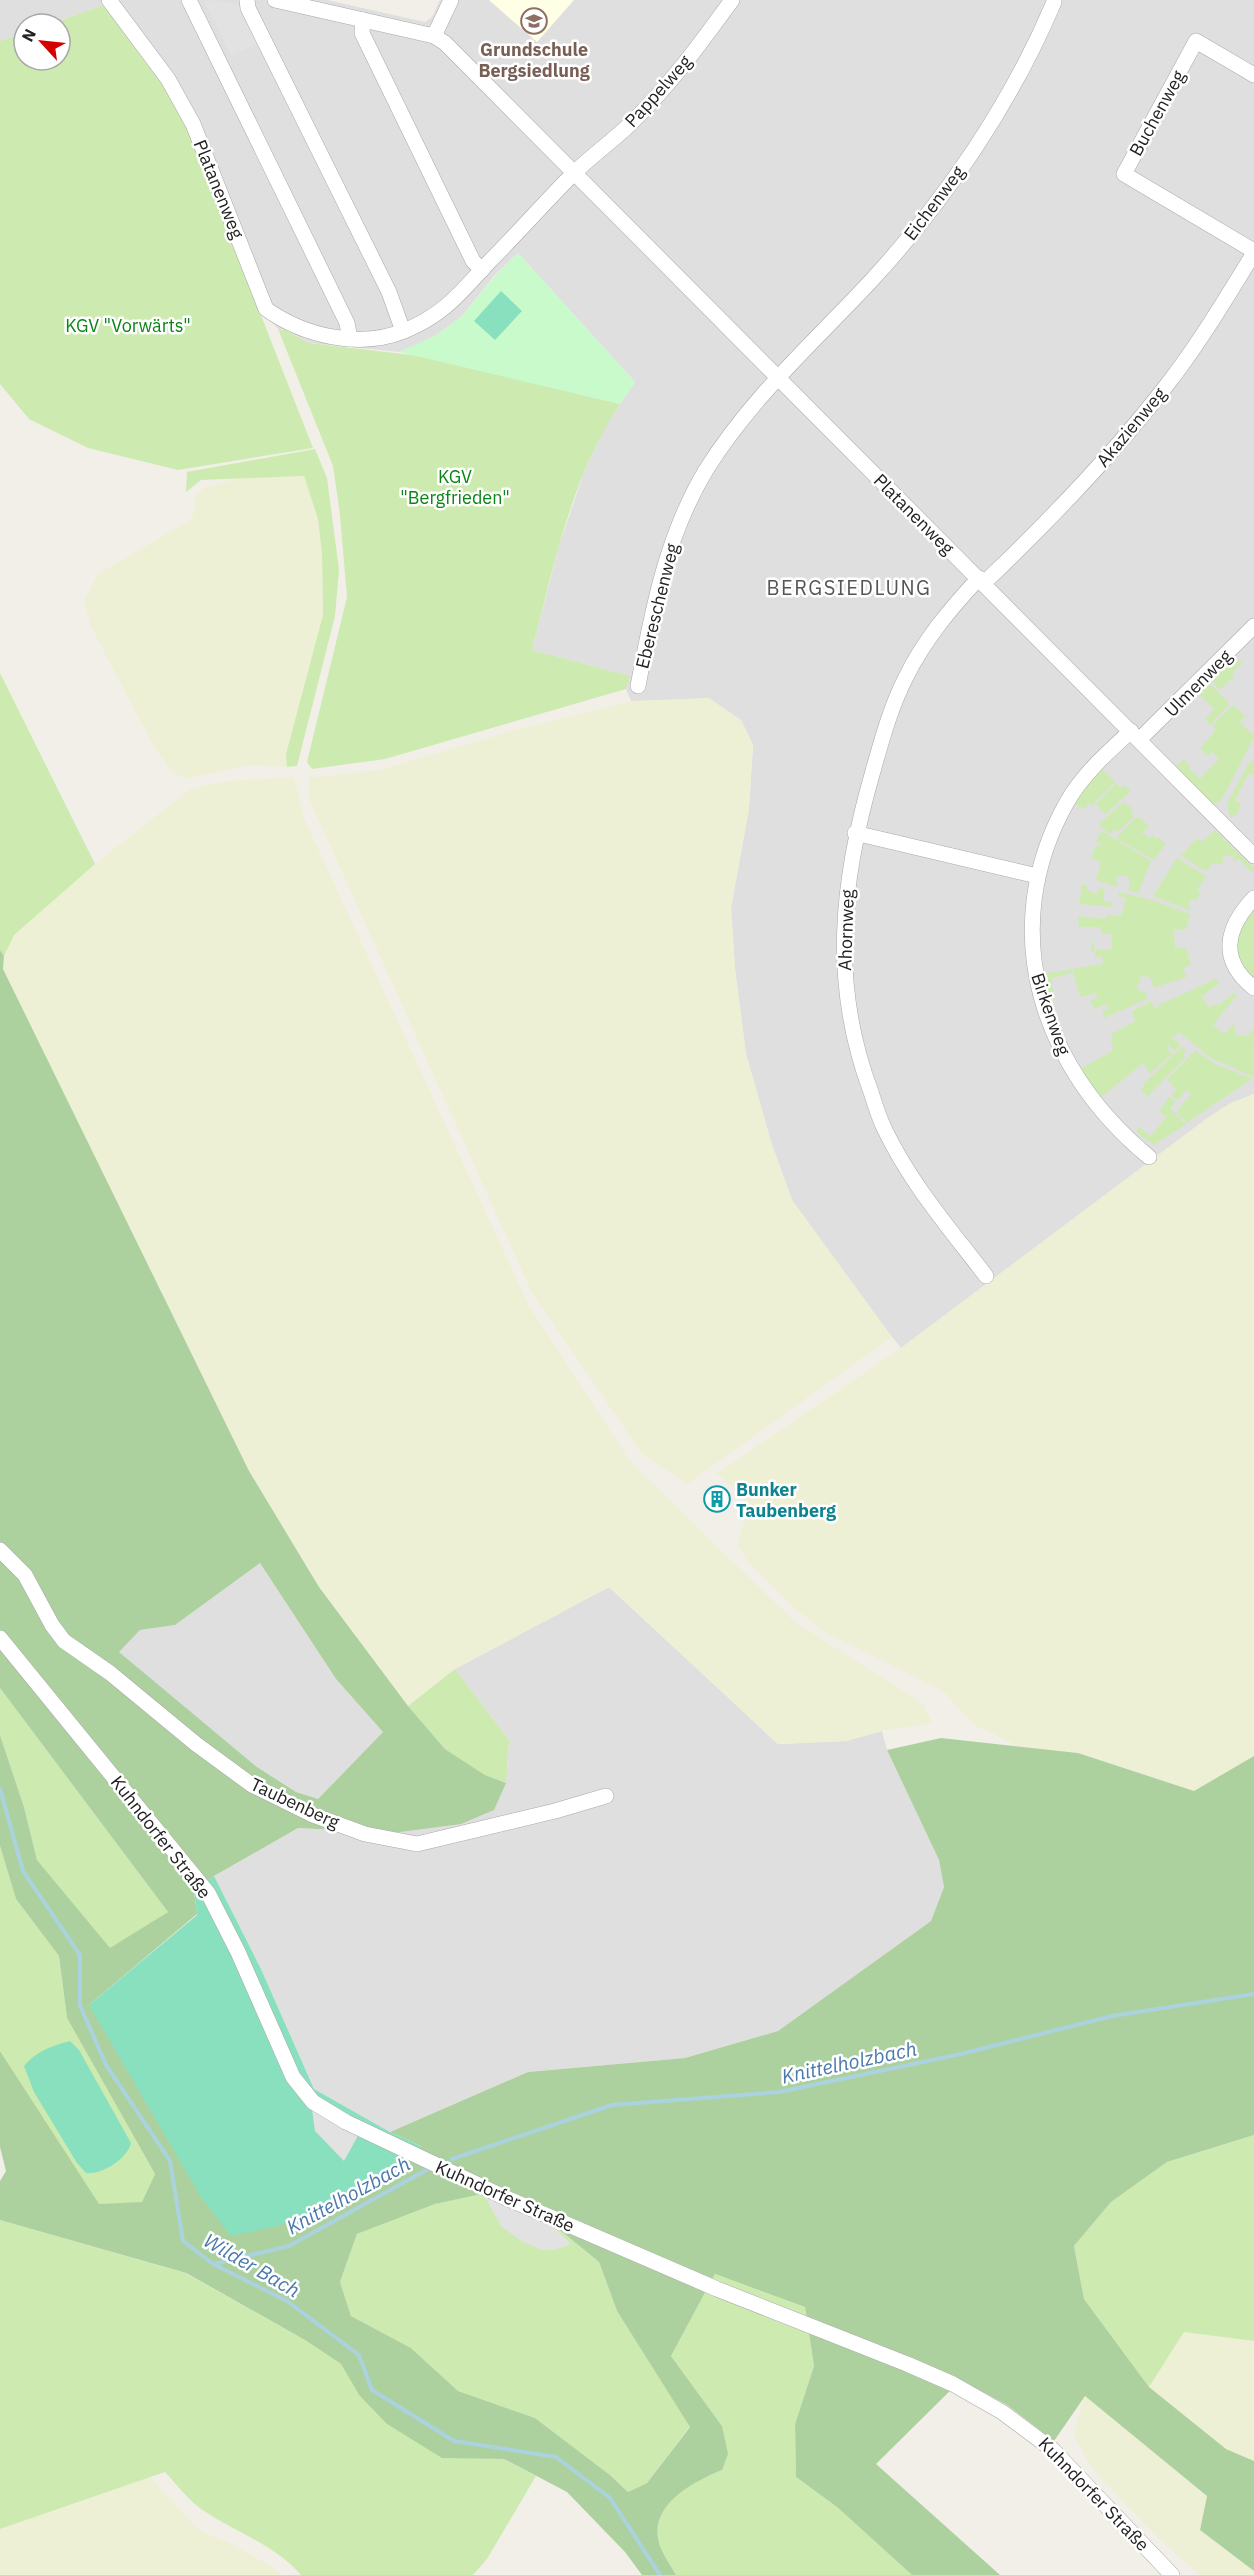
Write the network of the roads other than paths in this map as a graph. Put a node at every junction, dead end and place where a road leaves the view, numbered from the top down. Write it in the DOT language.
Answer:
graph roads {
  1 [pos="109,0"];
  2 [pos="189,0"];
  3 [pos="275,0"];
  4 [pos="451,0"];
  5 [pos="732,0"];
  6 [pos="1053,2"];
  7 [pos="248,4"];
  8 [pos="363,20"];
  9 [pos="434,36"];
  10 [pos="1254,75"];
  11 [pos="574,173"];
  12 [pos="1254,252"];
  13 [pos="482,270"];
  14 [pos="403,331"];
  15 [pos="350,339"];
  16 [pos="777,377"];
  17 [pos="982,581"];
  18 [pos="1254,626"];
  19 [pos="638,686"];
  20 [pos="1136,735"];
  21 [pos="855,833"];
  22 [pos="1254,856"];
  23 [pos="1037,876"];
  24 [pos="1254,898"];
  25 [pos="1254,988"];
  26 [pos="1149,1157"];
  27 [pos="986,1276"];
  28 [pos="0,1550"];
  29 [pos="0,1638"];
  30 [pos="606,1796"];
  31 [pos="1172,2575"];
  1 -- 15 [label="street, Platanenweg"];
  2 -- 15 [label="street"];
  3 -- 8 [label="street, Platanenweg"];
  4 -- 9 [label="street"];
  5 -- 11 [label="street, Pappelweg"];
  6 -- 16 [label="street, Eichenweg"];
  7 -- 14 [label="street"];
  8 -- 9 [label="street, Platanenweg"];
  8 -- 13 [label="street"];
  9 -- 11 [label="street, Platanenweg"];
  10 -- 12 [label="street, Buchenweg"];
  11 -- 13 [label="street, Platanenweg"];
  11 -- 16 [label="street, Platanenweg"];
  12 -- 17 [label="street, Akazienweg"];
  13 -- 14 [label="street, Platanenweg"];
  14 -- 15 [label="street, Platanenweg"];
  16 -- 17 [label="street, Platanenweg"];
  16 -- 19 [label="street, Ebereschenweg"];
  17 -- 20 [label="street, Platanenweg"];
  17 -- 21 [label="street, Ahornweg"];
  18 -- 20 [label="street, Ulmenweg"];
  20 -- 22 [label="street, Platanenweg"];
  20 -- 23 [label="street, Birkenweg"];
  21 -- 23 [label="street"];
  21 -- 27 [label="street, Ahornweg"];
  23 -- 26 [label="street, Birkenweg"];
  24 -- 25 [label="street"];
  28 -- 30 [label="street, Taubenberg"];
  29 -- 31 [label="street, Kuhndorfer Straße"];
}
